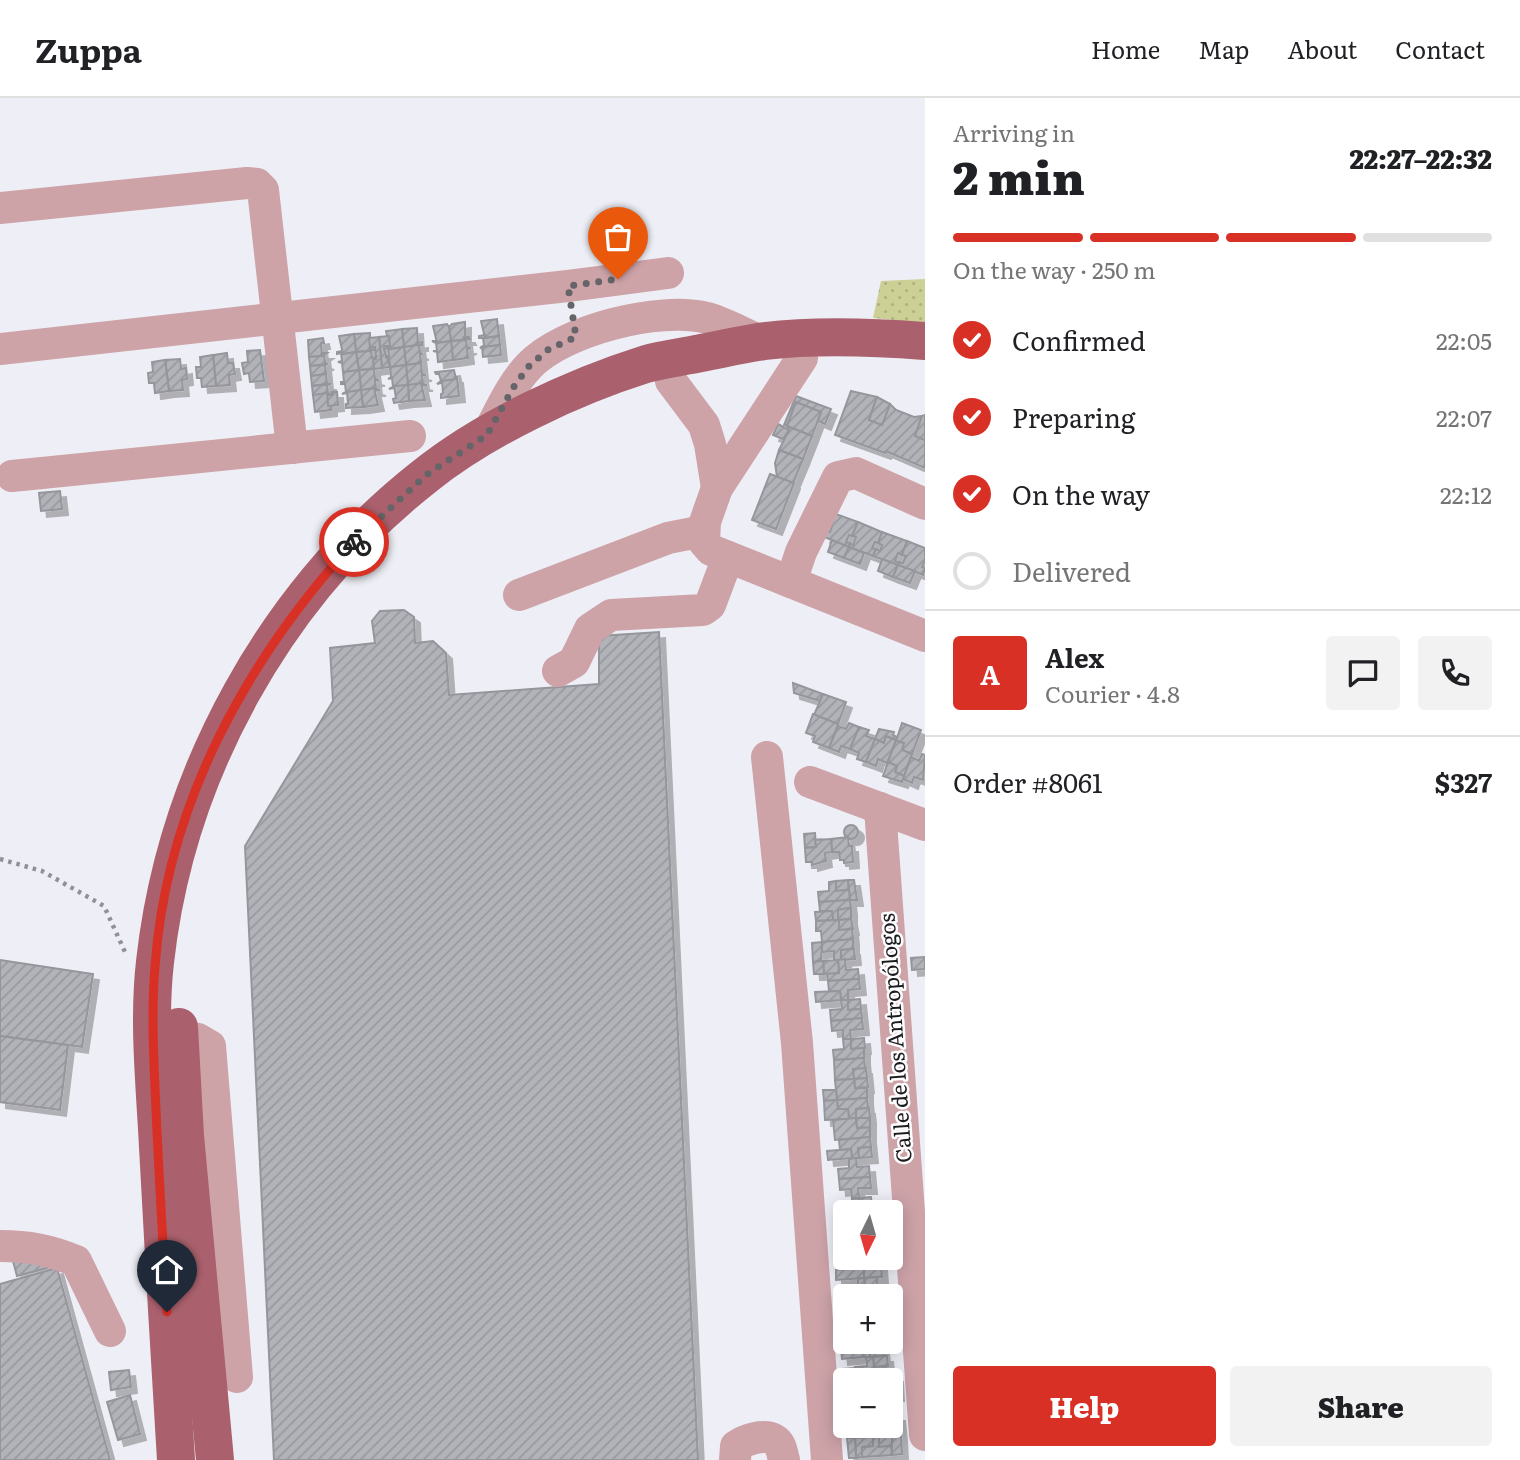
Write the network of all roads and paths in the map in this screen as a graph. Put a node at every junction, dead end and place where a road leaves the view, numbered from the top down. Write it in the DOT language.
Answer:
graph roads {
  1 [pos="0,208"];
  2 [pos="668,273"];
  3 [pos="568,286"];
  4 [pos="277,318"];
  5 [pos="576,337"];
  6 [pos="761,341"];
  7 [pos="925,341"];
  8 [pos="0,349"];
  9 [pos="802,358"];
  10 [pos="925,364"];
  11 [pos="671,381"];
  12 [pos="487,435"];
  13 [pos="410,436"];
  14 [pos="292,448"];
  15 [pos="12,476"];
  16 [pos="717,488"];
  17 [pos="925,504"];
  18 [pos="703,531"];
  19 [pos="728,557"];
  20 [pos="791,582"];
  21 [pos="519,595"];
  22 [pos="925,636"];
  23 [pos="558,671"];
  24 [pos="767,757"];
  25 [pos="810,782"];
  26 [pos="880,808"];
  27 [pos="925,825"];
  28 [pos="0,859"];
  29 [pos="125,952"];
  30 [pos="179,1037"];
  31 [pos="0,1246"];
  32 [pos="919,1285"];
  33 [pos="110,1331"];
  34 [pos="237,1377"];
  35 [pos="925,1434"];
  36 [pos="176,1460"];
  37 [pos="215,1460"];
  38 [pos="735,1460"];
  39 [pos="784,1460"];
  40 [pos="827,1460"];
  1 -- 4 [label="street"];
  2 -- 3 [label="street"];
  3 -- 4 [label="street"];
  3 -- 5 [label="street"];
  4 -- 8 [label="street"];
  4 -- 14 [label="street"];
  5 -- 6 [label="street"];
  5 -- 12 [label="street"];
  6 -- 7 [label="main road"];
  6 -- 12 [label="main road"];
  9 -- 10 [label="main road"];
  9 -- 11 [label="main road"];
  9 -- 16 [label="street"];
  11 -- 16 [label="street"];
  11 -- 30 [label="main road"];
  12 -- 36 [label="main road"];
  13 -- 14 [label="street"];
  14 -- 15 [label="street"];
  16 -- 18 [label="street"];
  17 -- 20 [label="street"];
  18 -- 19 [label="street"];
  18 -- 21 [label="street"];
  19 -- 20 [label="street"];
  19 -- 23 [label="street"];
  20 -- 22 [label="street"];
  24 -- 40 [label="street"];
  25 -- 26 [label="street"];
  26 -- 27 [label="street"];
  26 -- 32 [label="street, Calle de los Antropólogos"];
  28 -- 29 [label="path"];
  30 -- 34 [label="street"];
  30 -- 37 [label="main road"];
  31 -- 33 [label="street"];
  32 -- 35 [label="street, Calle de los Antropólogos"];
  38 -- 39 [label="street"];
}
